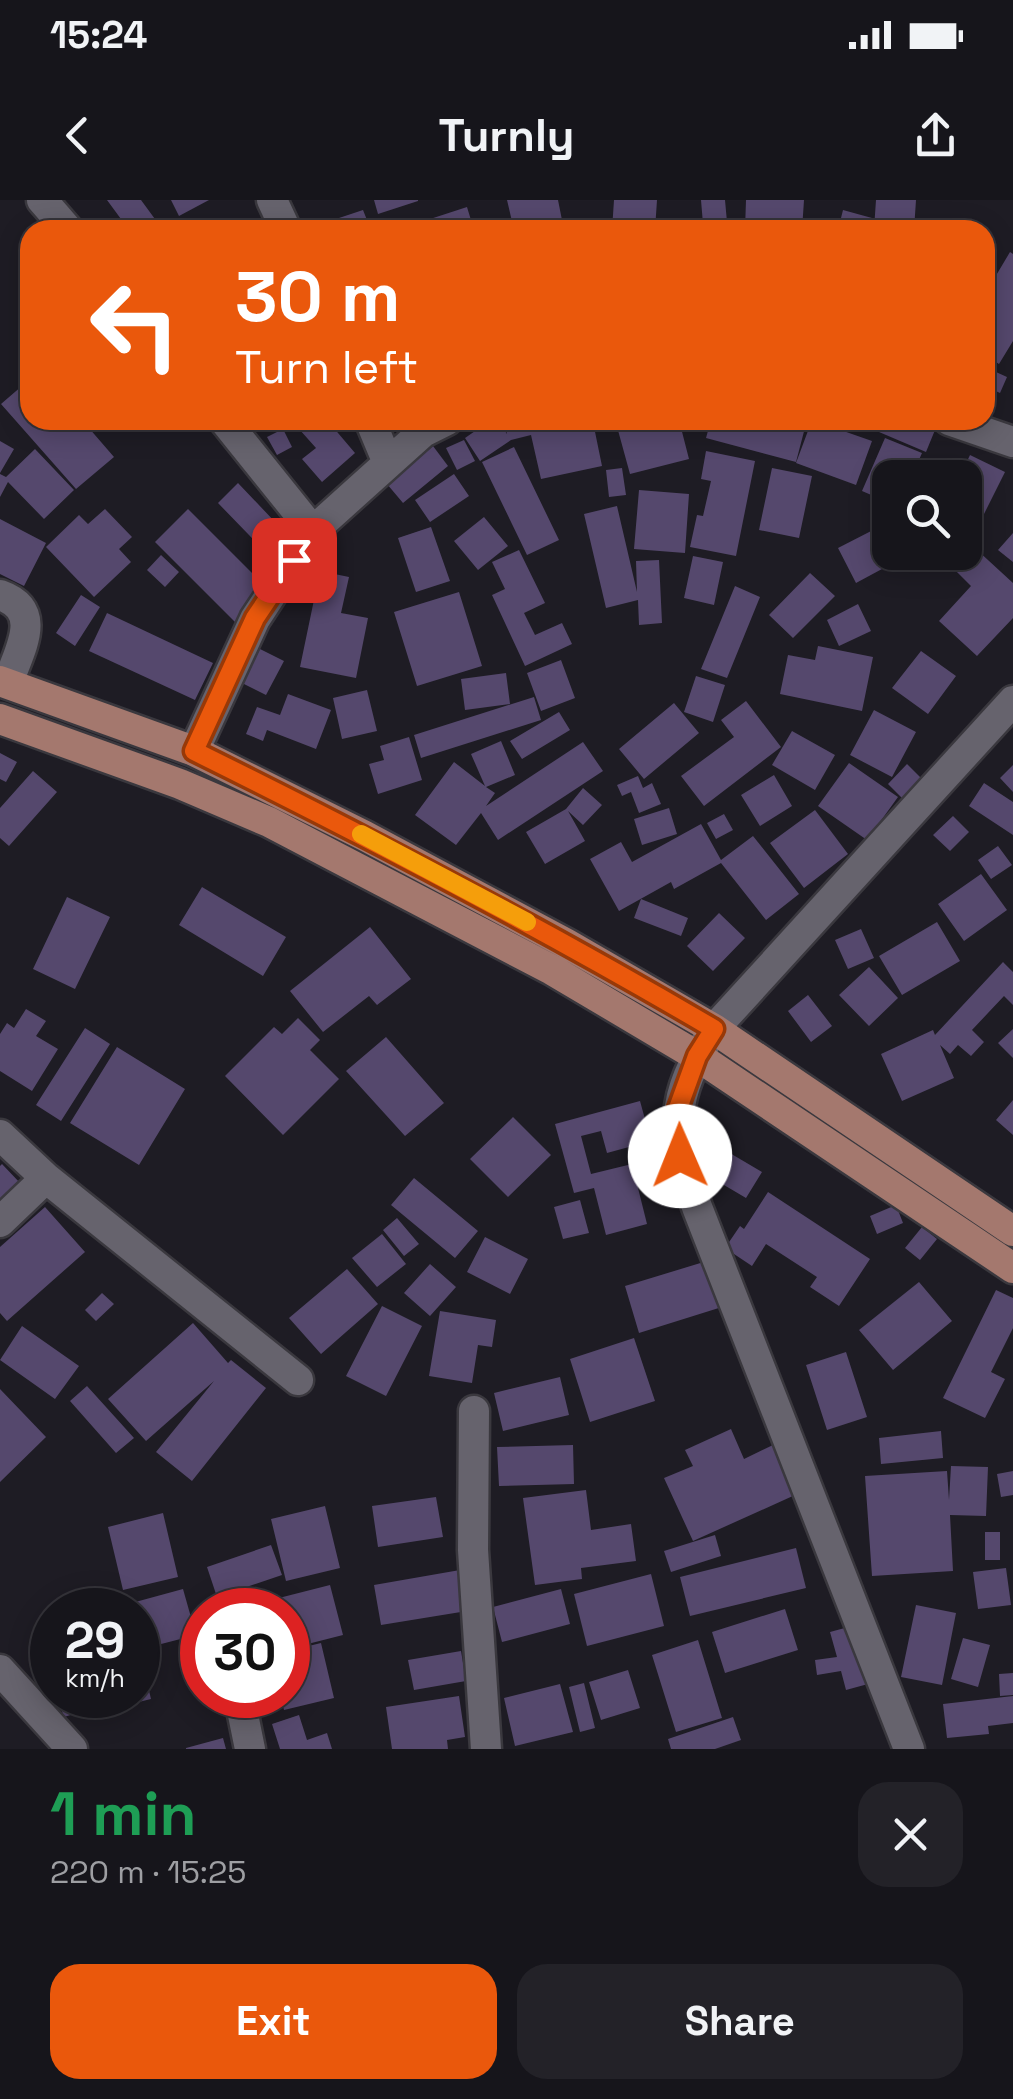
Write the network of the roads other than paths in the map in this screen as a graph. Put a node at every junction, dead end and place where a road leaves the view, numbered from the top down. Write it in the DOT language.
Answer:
graph roads {
  1 [pos="42,200"];
  2 [pos="59,220"];
  3 [pos="232,430"];
  4 [pos="374,430"];
  5 [pos="426,430"];
  6 [pos="978,430"];
  7 [pos="1013,442"];
  8 [pos="388,463"];
  9 [pos="314,531"];
  10 [pos="0,595"];
  11 [pos="4,682"];
  12 [pos="1009,711"];
  13 [pos="0,719"];
  14 [pos="194,751"];
  15 [pos="714,1029"];
  16 [pos="697,1056"];
  17 [pos="0,1135"];
  18 [pos="46,1178"];
  19 [pos="0,1222"];
  20 [pos="1013,1231"];
  21 [pos="1013,1268"];
  22 [pos="298,1380"];
  23 [pos="474,1411"];
  24 [pos="0,1670"];
  25 [pos="244,1718"];
  26 [pos="72,1749"];
  27 [pos="250,1749"];
  28 [pos="486,1749"];
  29 [pos="908,1749"];
  1 -- 2 [label="street"];
  3 -- 9 [label="street"];
  4 -- 8 [label="street"];
  5 -- 8 [label="street"];
  6 -- 7 [label="street"];
  8 -- 9 [label="street"];
  9 -- 14 [label="street"];
  10 -- 11 [label="street"];
  11 -- 14 [label="main road"];
  12 -- 15 [label="street"];
  13 -- 16 [label="main road"];
  14 -- 15 [label="main road"];
  15 -- 16 [label="street"];
  15 -- 20 [label="main road"];
  16 -- 21 [label="main road"];
  16 -- 29 [label="street"];
  17 -- 18 [label="street"];
  18 -- 19 [label="street"];
  18 -- 22 [label="street"];
  23 -- 28 [label="street"];
  24 -- 26 [label="street"];
  25 -- 27 [label="street"];
}
